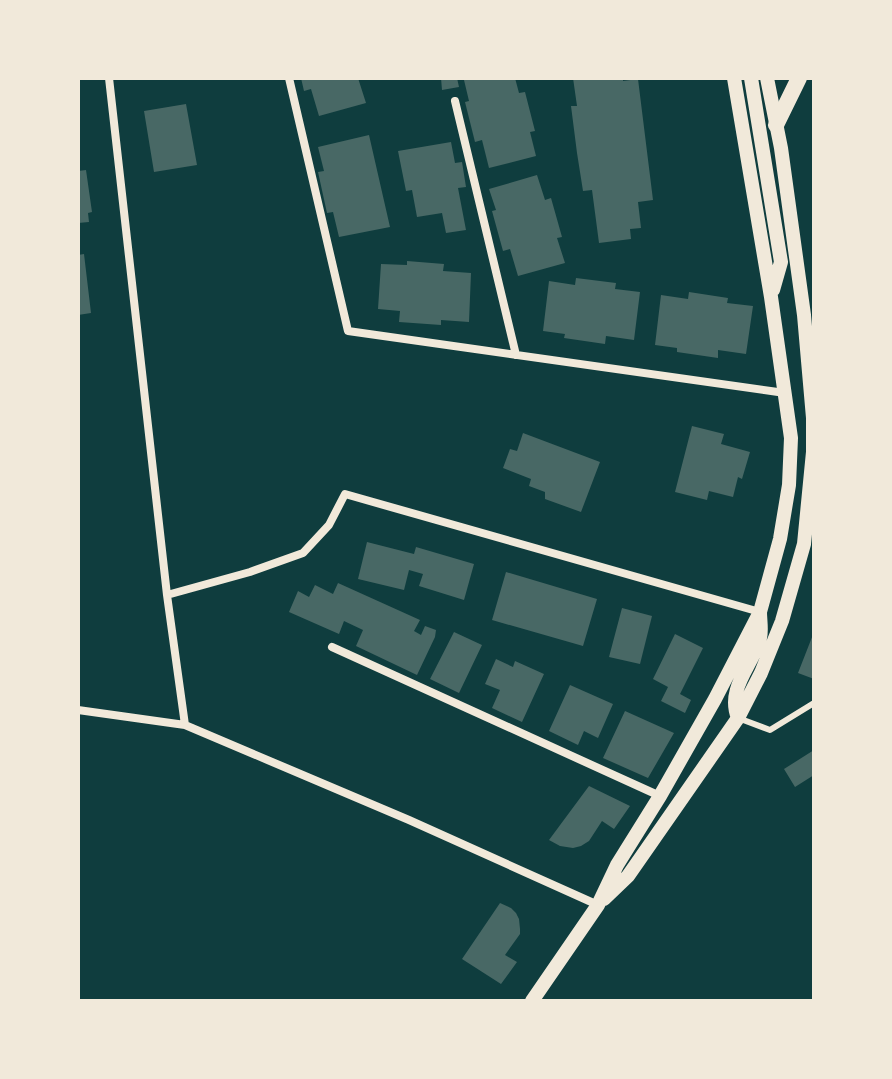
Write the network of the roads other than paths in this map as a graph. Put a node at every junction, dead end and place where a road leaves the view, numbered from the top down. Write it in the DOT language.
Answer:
graph roads {
  1 [pos="109,78"];
  2 [pos="289,78"];
  3 [pos="734,78"];
  4 [pos="751,78"];
  5 [pos="767,78"];
  6 [pos="799,78"];
  7 [pos="455,101"];
  8 [pos="776,125"];
  9 [pos="771,297"];
  10 [pos="516,355"];
  11 [pos="786,393"];
  12 [pos="813,418"];
  13 [pos="812,503"];
  14 [pos="809,546"];
  15 [pos="167,595"];
  16 [pos="760,612"];
  17 [pos="332,647"];
  18 [pos="814,703"];
  19 [pos="78,710"];
  20 [pos="738,718"];
  21 [pos="185,725"];
  22 [pos="660,796"];
  23 [pos="598,905"];
  24 [pos="532,1001"];
  1 -- 15 [label="street"];
  2 -- 10 [label="street"];
  3 -- 9 [label="street"];
  4 -- 9 [label="street"];
  5 -- 8 [label="street"];
  6 -- 8 [label="main road"];
  7 -- 10 [label="street"];
  8 -- 12 [label="street"];
  9 -- 11 [label="street"];
  10 -- 11 [label="street"];
  11 -- 12 [label="street"];
  11 -- 16 [label="street"];
  12 -- 13 [label="street"];
  13 -- 14 [label="street"];
  14 -- 20 [label="street"];
  15 -- 16 [label="street"];
  15 -- 21 [label="street"];
  16 -- 20 [label="street"];
  16 -- 22 [label="street"];
  17 -- 22 [label="street"];
  18 -- 20 [label="lane"];
  19 -- 21 [label="street"];
  20 -- 23 [label="street"];
  21 -- 23 [label="street"];
  22 -- 23 [label="street"];
  23 -- 24 [label="street"];
}
